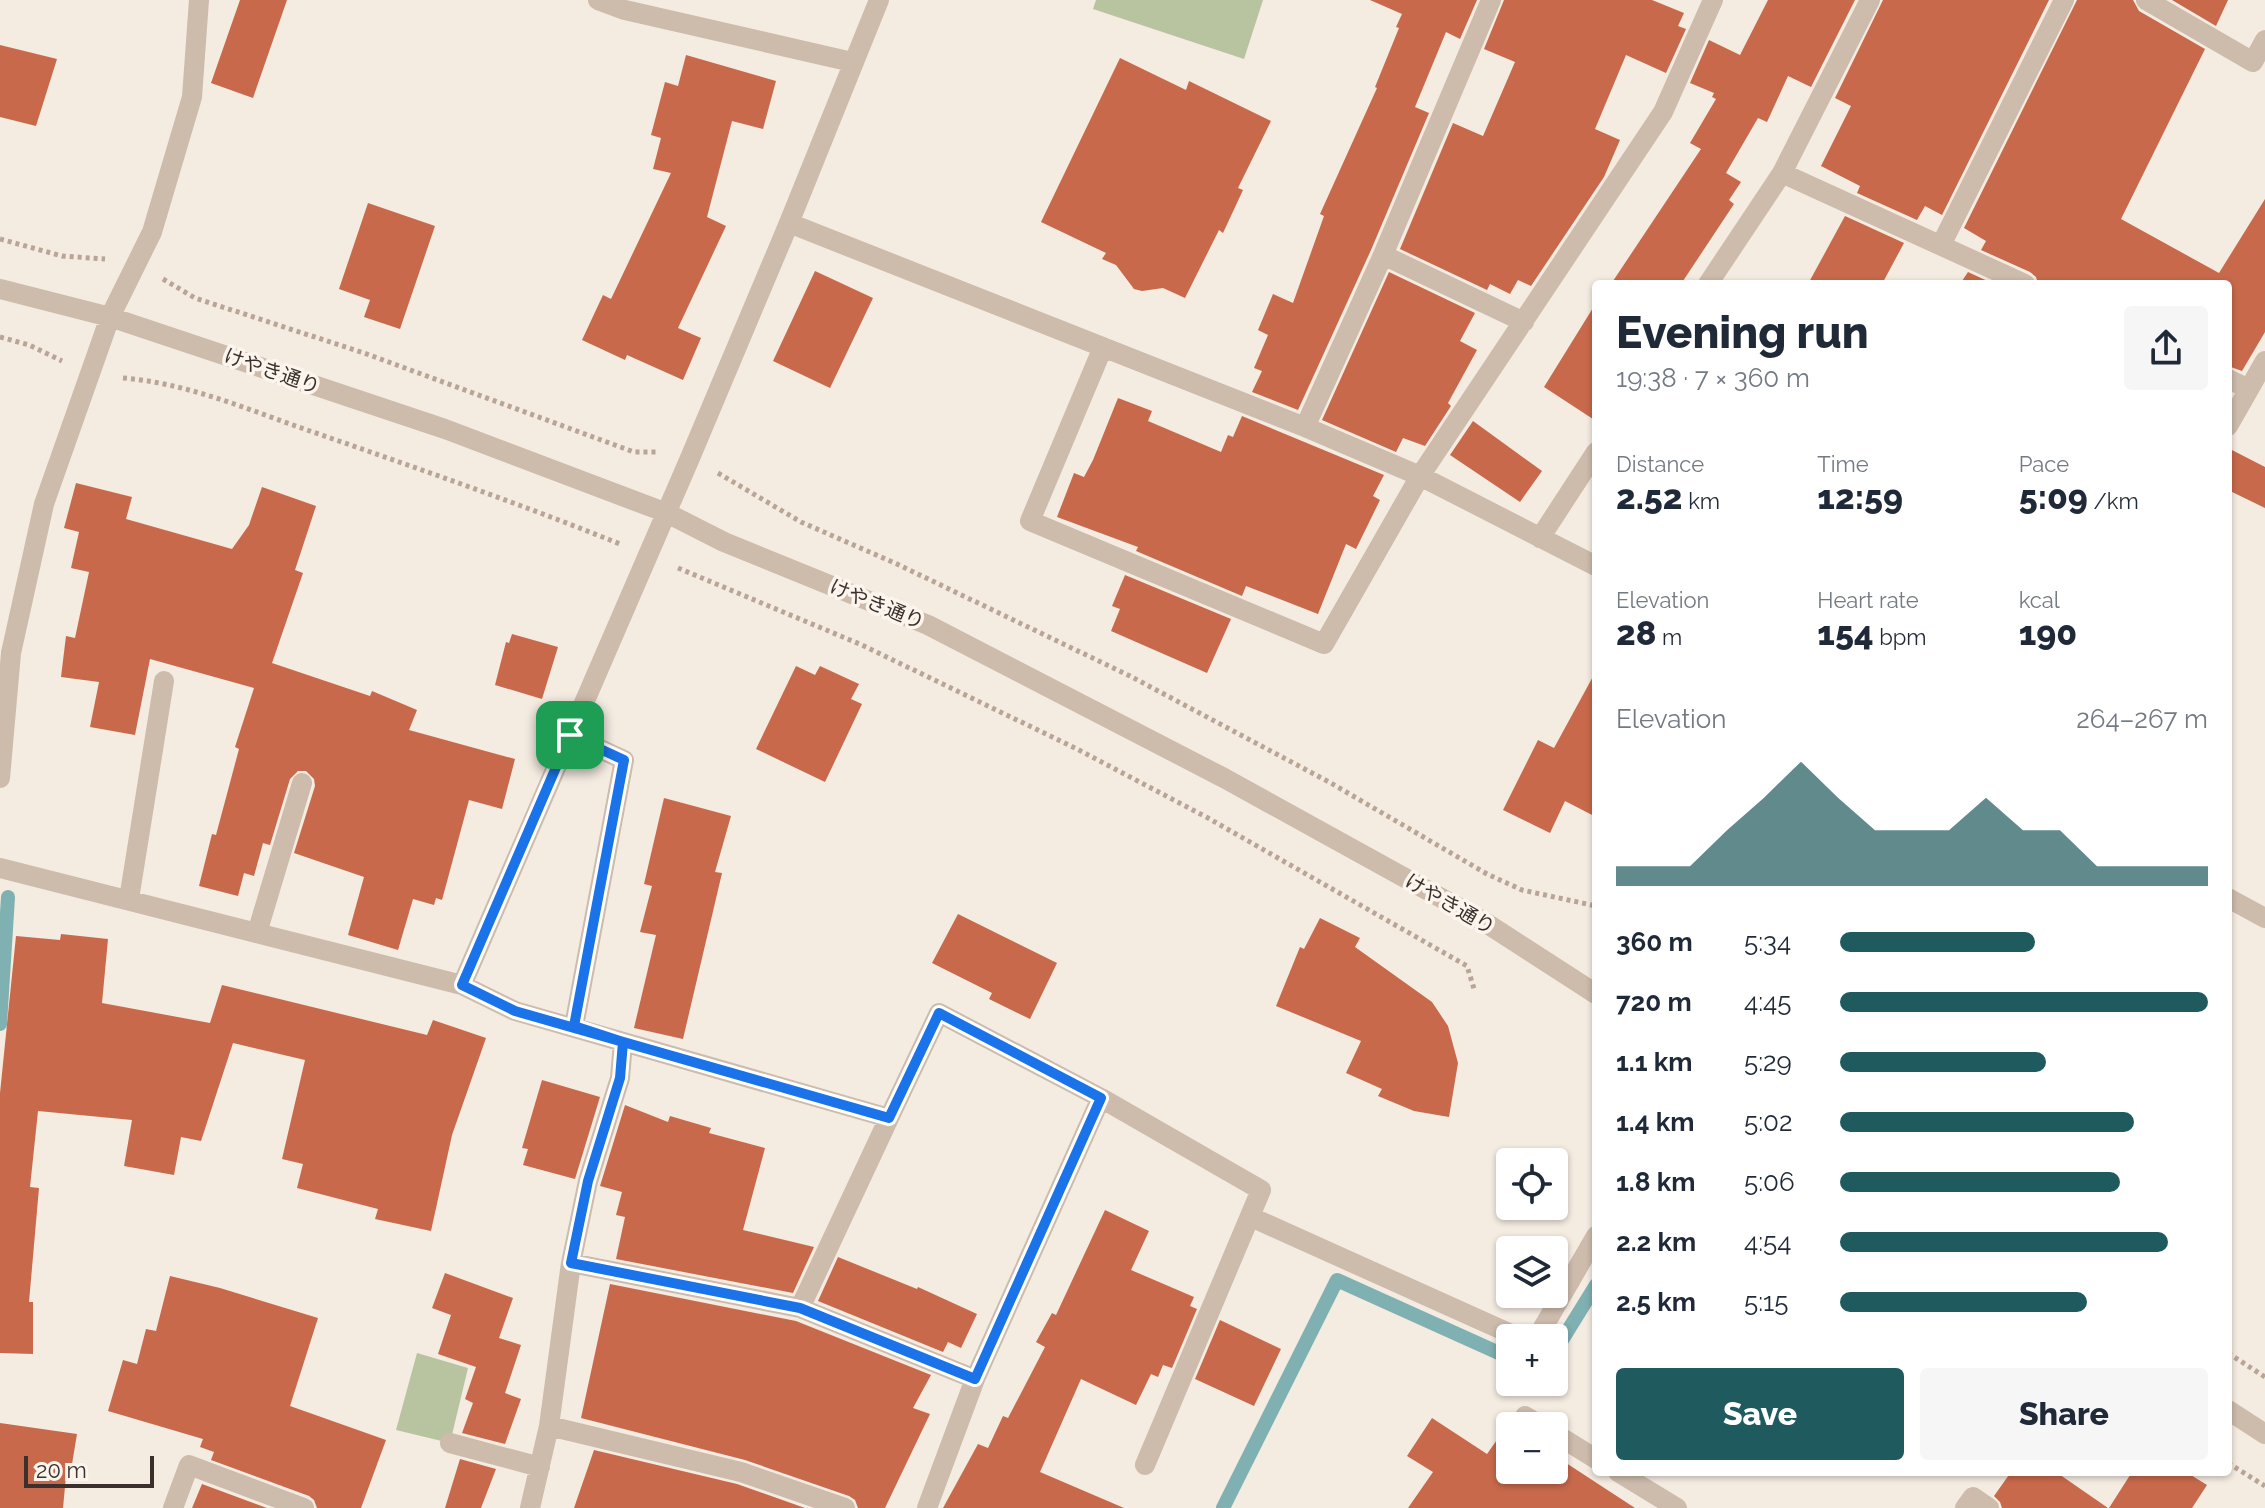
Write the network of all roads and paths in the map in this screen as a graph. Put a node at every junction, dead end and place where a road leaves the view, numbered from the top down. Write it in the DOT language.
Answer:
graph roads {
  1 [pos="199,0"];
  2 [pos="598,0"];
  3 [pos="879,0"];
  4 [pos="1491,0"];
  5 [pos="1713,0"];
  6 [pos="1870,0"];
  7 [pos="2064,0"];
  8 [pos="2146,0"];
  9 [pos="2265,40"];
  10 [pos="852,62"];
  11 [pos="1782,173"];
  12 [pos="789,223"];
  13 [pos="0,239"];
  14 [pos="1941,245"];
  15 [pos="1383,255"];
  16 [pos="118,261"];
  17 [pos="153,273"];
  18 [pos="1711,280"];
  19 [pos="2016,280"];
  20 [pos="0,289"];
  21 [pos="110,317"];
  22 [pos="1524,322"];
  23 [pos="0,337"];
  24 [pos="1103,347"];
  25 [pos="2265,361"];
  26 [pos="68,364"];
  27 [pos="110,377"];
  28 [pos="2232,381"];
  29 [pos="2249,389"];
  30 [pos="2232,419"];
  31 [pos="1305,427"];
  32 [pos="660,451"];
  33 [pos="1592,458"];
  34 [pos="713,470"];
  35 [pos="1420,476"];
  36 [pos="667,513"];
  37 [pos="1540,538"];
  38 [pos="649,556"];
  39 [pos="1592,564"];
  40 [pos="5,652"];
  41 [pos="164,681"];
  42 [pos="570,735"];
  43 [pos="0,778"];
  44 [pos="302,783"];
  45 [pos="0,868"];
  46 [pos="129,899"];
  47 [pos="2232,900"];
  48 [pos="1592,905"];
  49 [pos="2265,918"];
  50 [pos="257,933"];
  51 [pos="462,985"];
  52 [pos="1475,992"];
  53 [pos="1592,992"];
  54 [pos="574,1026"];
  55 [pos="623,1042"];
  56 [pos="1101,1098"];
  57 [pos="889,1118"];
  58 [pos="1251,1217"];
  59 [pos="1592,1243"];
  60 [pos="571,1263"];
  61 [pos="800,1308"];
  62 [pos="1545,1324"];
  63 [pos="1496,1327"];
  64 [pos="2232,1356"];
  65 [pos="2265,1377"];
  66 [pos="975,1379"];
  67 [pos="2232,1413"];
  68 [pos="549,1426"];
  69 [pos="2265,1434"];
  70 [pos="1568,1442"];
  71 [pos="450,1443"];
  72 [pos="1592,1457"];
  73 [pos="1145,1465"];
  74 [pos="2232,1465"];
  75 [pos="540,1467"];
  76 [pos="1625,1476"];
  77 [pos="2265,1486"];
  78 [pos="173,1508"];
  79 [pos="304,1508"];
  80 [pos="530,1508"];
  81 [pos="845,1508"];
  82 [pos="927,1508"];
  83 [pos="1677,1508"];
  84 [pos="1965,1508"];
  85 [pos="1989,1508"];
  1 -- 21 [label="street"];
  2 -- 10 [label="street"];
  3 -- 10 [label="street"];
  4 -- 15 [label="street"];
  5 -- 22 [label="street"];
  6 -- 11 [label="street"];
  7 -- 14 [label="street"];
  8 -- 9 [label="street"];
  10 -- 12 [label="street"];
  11 -- 14 [label="street"];
  11 -- 18 [label="street"];
  12 -- 24 [label="street"];
  12 -- 36 [label="street"];
  13 -- 16 [label="path"];
  14 -- 19 [label="street"];
  15 -- 22 [label="street"];
  15 -- 31 [label="street"];
  17 -- 32 [label="path"];
  20 -- 21 [label="street, けやき通り"];
  21 -- 36 [label="street, けやき通り"];
  21 -- 40 [label="street"];
  22 -- 35 [label="street"];
  23 -- 26 [label="path"];
  24 -- 31 [label="street"];
  24 -- 35 [label="street"];
  25 -- 29 [label="street"];
  27 -- 38 [label="path"];
  28 -- 29 [label="street"];
  29 -- 30 [label="street"];
  31 -- 35 [label="street"];
  33 -- 37 [label="street"];
  34 -- 48 [label="path"];
  35 -- 37 [label="street"];
  36 -- 38 [label="street"];
  36 -- 53 [label="street, けやき通り"];
  37 -- 39 [label="street"];
  38 -- 42 [label="street"];
  38 -- 52 [label="path"];
  40 -- 43 [label="street"];
  41 -- 46 [label="street"];
  42 -- 51 [label="street"];
  42 -- 54 [label="street"];
  44 -- 50 [label="street"];
  45 -- 46 [label="street"];
  46 -- 50 [label="street"];
  47 -- 49 [label="street"];
  50 -- 51 [label="street"];
  51 -- 54 [label="street"];
  54 -- 55 [label="street"];
  55 -- 57 [label="street"];
  55 -- 60 [label="street"];
  56 -- 57 [label="street"];
  56 -- 58 [label="street"];
  56 -- 66 [label="street"];
  57 -- 61 [label="street"];
  58 -- 63 [label="street"];
  58 -- 73 [label="street"];
  59 -- 62 [label="street"];
  60 -- 61 [label="street"];
  60 -- 68 [label="street"];
  61 -- 66 [label="street"];
  64 -- 65 [label="path"];
  66 -- 82 [label="street"];
  67 -- 69 [label="street"];
  68 -- 75 [label="street"];
  68 -- 81 [label="street"];
  70 -- 72 [label="street"];
  71 -- 75 [label="street"];
  74 -- 77 [label="path"];
  75 -- 80 [label="street"];
  76 -- 83 [label="street"];
  78 -- 79 [label="street"];
  84 -- 85 [label="street"];
}
